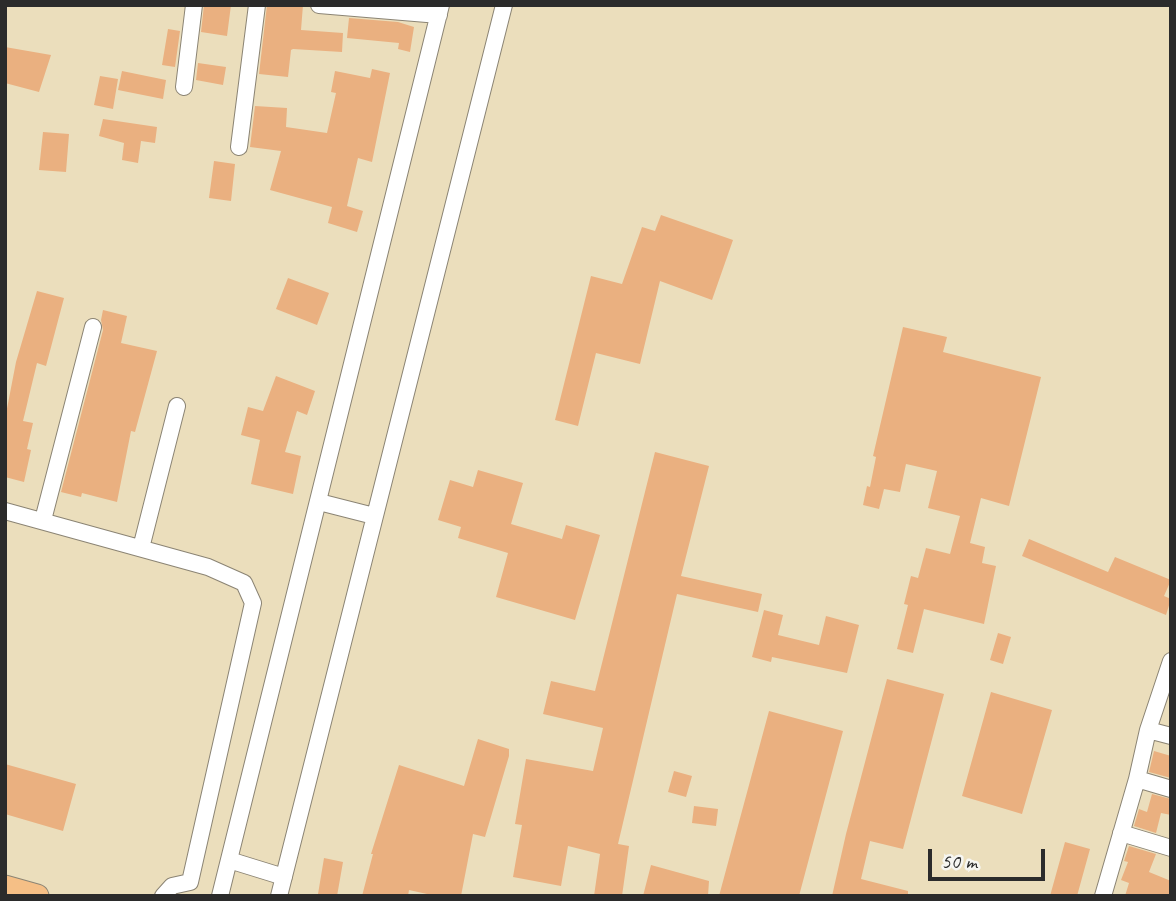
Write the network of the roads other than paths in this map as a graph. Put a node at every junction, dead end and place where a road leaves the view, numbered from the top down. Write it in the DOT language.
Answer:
graph roads {
  1 [pos="194,5"];
  2 [pos="257,5"];
  3 [pos="319,5"];
  4 [pos="504,5"];
  5 [pos="440,10"];
  6 [pos="184,87"];
  7 [pos="239,147"];
  8 [pos="93,327"];
  9 [pos="177,406"];
  10 [pos="319,502"];
  11 [pos="5,511"];
  12 [pos="374,516"];
  13 [pos="43,520"];
  14 [pos="141,548"];
  15 [pos="1170,665"];
  16 [pos="1148,730"];
  17 [pos="1171,736"];
  18 [pos="1137,779"];
  19 [pos="1171,789"];
  20 [pos="1121,833"];
  21 [pos="1171,848"];
  22 [pos="229,860"];
  23 [pos="284,877"];
  24 [pos="5,887"];
  25 [pos="37,896"];
  26 [pos="163,896"];
  27 [pos="220,896"];
  28 [pos="279,896"];
  29 [pos="1103,896"];
  1 -- 6 [label="street"];
  2 -- 7 [label="street"];
  3 -- 5 [label="street"];
  4 -- 12 [label="street"];
  5 -- 10 [label="street"];
  8 -- 13 [label="street"];
  9 -- 14 [label="street"];
  10 -- 12 [label="street"];
  10 -- 22 [label="street"];
  11 -- 13 [label="street"];
  12 -- 23 [label="street"];
  13 -- 14 [label="street"];
  14 -- 26 [label="street"];
  15 -- 16 [label="street"];
  16 -- 17 [label="street"];
  16 -- 18 [label="street"];
  18 -- 19 [label="street"];
  18 -- 20 [label="street"];
  20 -- 21 [label="street"];
  20 -- 29 [label="street"];
  22 -- 23 [label="street"];
  22 -- 27 [label="street"];
  23 -- 28 [label="street"];
  24 -- 25 [label="highway"];
}
